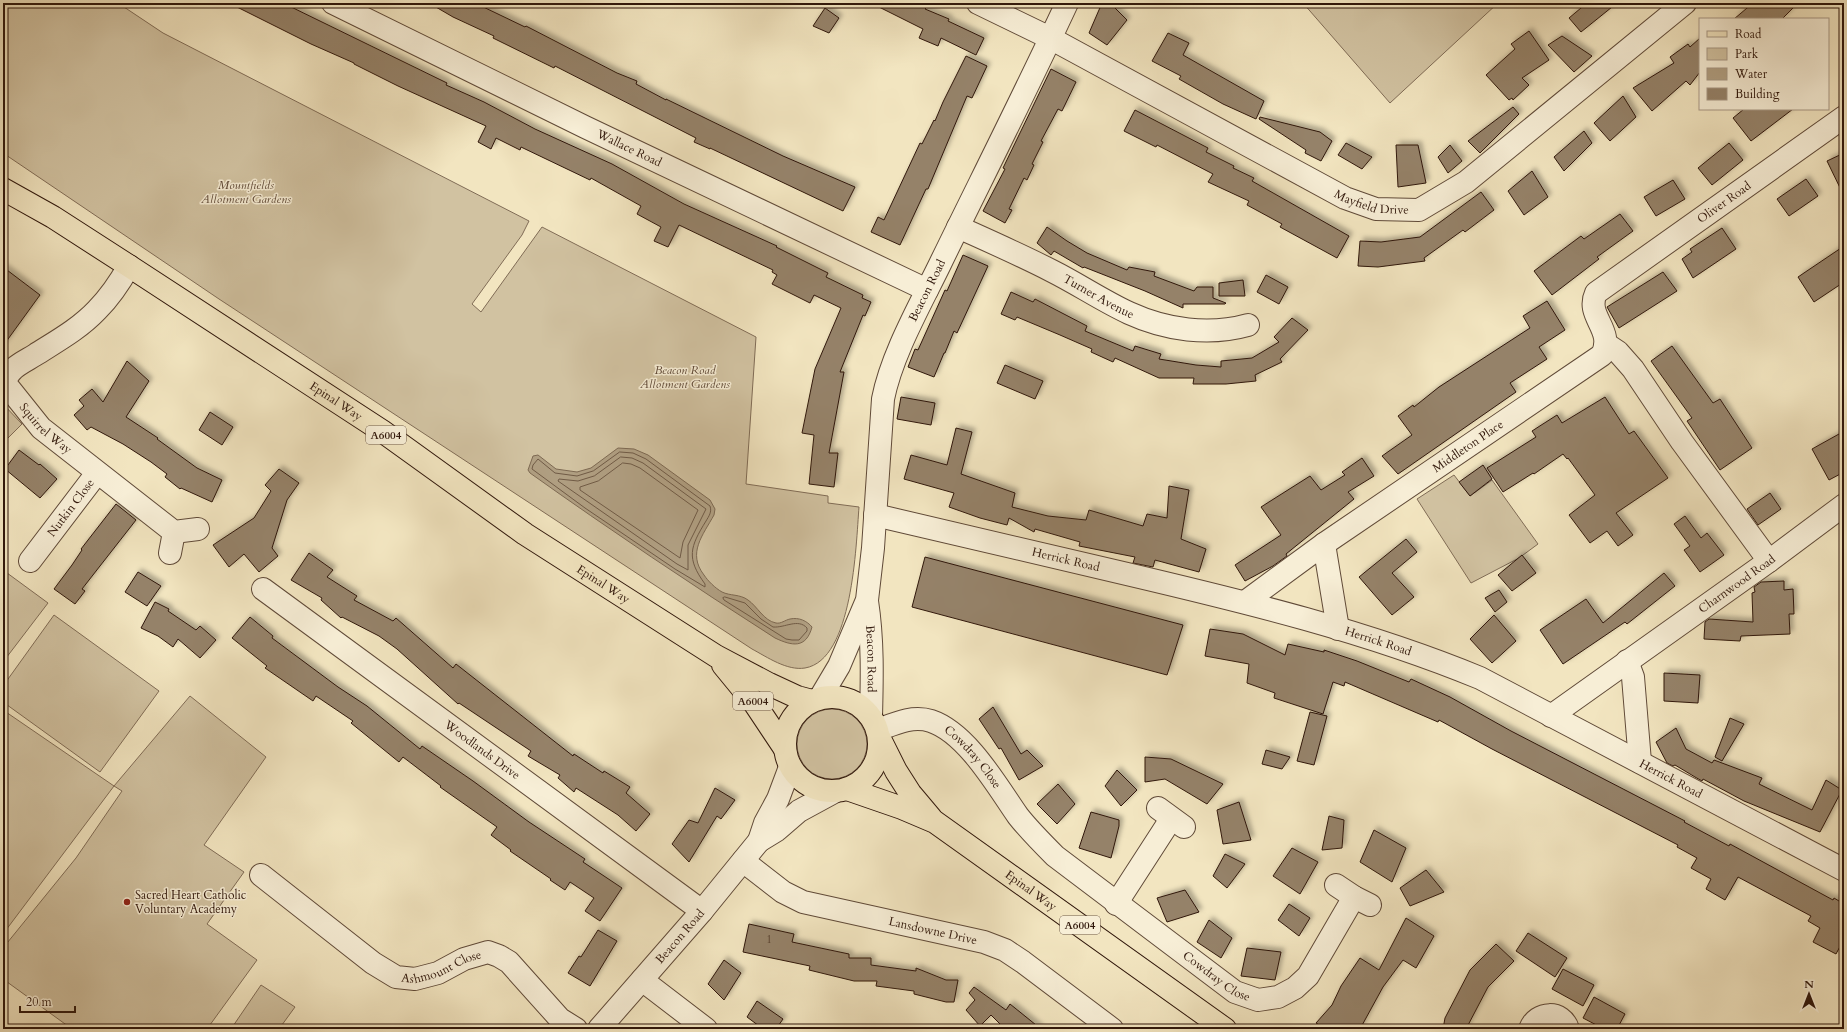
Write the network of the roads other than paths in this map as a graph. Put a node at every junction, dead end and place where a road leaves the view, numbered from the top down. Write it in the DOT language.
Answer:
graph roads {
  1 [pos="333,3"];
  2 [pos="978,3"];
  3 [pos="1067,3"];
  4 [pos="1685,3"];
  5 [pos="1050,38"];
  6 [pos="1844,117"];
  7 [pos="3,174"];
  8 [pos="3,189"];
  9 [pos="53,217"];
  10 [pos="958,227"];
  11 [pos="130,266"];
  12 [pos="927,290"];
  13 [pos="1248,325"];
  14 [pos="1606,344"];
  15 [pos="4,377"];
  16 [pos="98,473"];
  17 [pos="1844,505"];
  18 [pos="875,515"];
  19 [pos="198,529"];
  20 [pos="174,532"];
  21 [pos="1324,544"];
  22 [pos="170,554"];
  23 [pos="30,560"];
  24 [pos="1769,561"];
  25 [pos="264,589"];
  26 [pos="867,600"];
  27 [pos="1245,602"];
  28 [pos="1338,629"];
  29 [pos="716,656"];
  30 [pos="1627,661"];
  31 [pos="816,700"];
  32 [pos="1551,716"];
  33 [pos="876,728"];
  34 [pos="788,758"];
  35 [pos="1640,762"];
  36 [pos="840,791"];
  37 [pos="1171,818"];
  38 [pos="935,822"];
  39 [pos="758,841"];
  40 [pos="743,861"];
  41 [pos="1844,870"];
  42 [pos="261,875"];
  43 [pos="1336,885"];
  44 [pos="1116,904"];
  45 [pos="702,911"];
  46 [pos="642,980"];
  47 [pos="576,1029"];
  48 [pos="599,1029"];
  49 [pos="706,1029"];
  50 [pos="1112,1029"];
  51 [pos="1225,1029"];
  52 [pos="1530,1029"];
  53 [pos="1568,1029"];
  1 -- 12 [label="street, Wallace Road"];
  2 -- 5 [label="street, Mayfield Drive"];
  3 -- 5 [label="street, Beacon Road"];
  4 -- 5 [label="street, Mayfield Drive"];
  5 -- 10 [label="street, Beacon Road"];
  6 -- 14 [label="street, Oliver Road"];
  7 -- 9 [label="main road, Epinal Way / A6004"];
  8 -- 9 [label="main road, Epinal Way / A6004"];
  9 -- 11 [label="main road, Epinal Way / A6004"];
  10 -- 12 [label="street, Beacon Road"];
  10 -- 13 [label="street, Turner Avenue"];
  11 -- 15 [label="street, Squirrel Way"];
  11 -- 29 [label="main road, Epinal Way / A6004"];
  12 -- 18 [label="street, Beacon Road"];
  14 -- 21 [label="street, Middleton Place"];
  14 -- 24 [label="street"];
  15 -- 16 [label="street, Squirrel Way"];
  16 -- 20 [label="street, Squirrel Way"];
  16 -- 23 [label="street, Nutkin Close"];
  17 -- 24 [label="street, Charnwood Road"];
  18 -- 26 [label="street, Beacon Road"];
  18 -- 27 [label="street, Herrick Road"];
  19 -- 20 [label="street"];
  20 -- 22 [label="street"];
  21 -- 27 [label="street, Middleton Place"];
  21 -- 28 [label="street"];
  24 -- 30 [label="street, Charnwood Road"];
  25 -- 45 [label="street, Woodlands Drive"];
  26 -- 31 [label="street, Beacon Road"];
  26 -- 33 [label="street, Beacon Road"];
  27 -- 28 [label="street, Herrick Road"];
  28 -- 32 [label="street, Herrick Road"];
  29 -- 31 [label="main road, Epinal Way / A6004"];
  29 -- 34 [label="main road, Epinal Way / A6004"];
  30 -- 32 [label="street, Charnwood Road"];
  30 -- 35 [label="street"];
  31 -- 33 [label="main road"];
  31 -- 34 [label="main road"];
  32 -- 35 [label="street, Herrick Road"];
  33 -- 36 [label="main road"];
  33 -- 38 [label="main road, Epinal Way / A6004"];
  33 -- 44 [label="street, Cowdray Close"];
  34 -- 36 [label="main road"];
  34 -- 39 [label="street, Beacon Road"];
  35 -- 41 [label="street, Herrick Road"];
  36 -- 38 [label="main road, Epinal Way / A6004"];
  36 -- 39 [label="street, Beacon Road"];
  37 -- 44 [label="street"];
  38 -- 51 [label="main road, Epinal Way / A6004"];
  39 -- 40 [label="street, Beacon Road"];
  40 -- 45 [label="street, Beacon Road"];
  40 -- 50 [label="street, Lansdowne Drive"];
  42 -- 47 [label="street, Ashmount Close"];
  43 -- 44 [label="street, Cowdray Close"];
  45 -- 46 [label="street, Beacon Road"];
  46 -- 48 [label="street, Beacon Road"];
  46 -- 49 [label="street"];
  52 -- 53 [label="street"];
}
